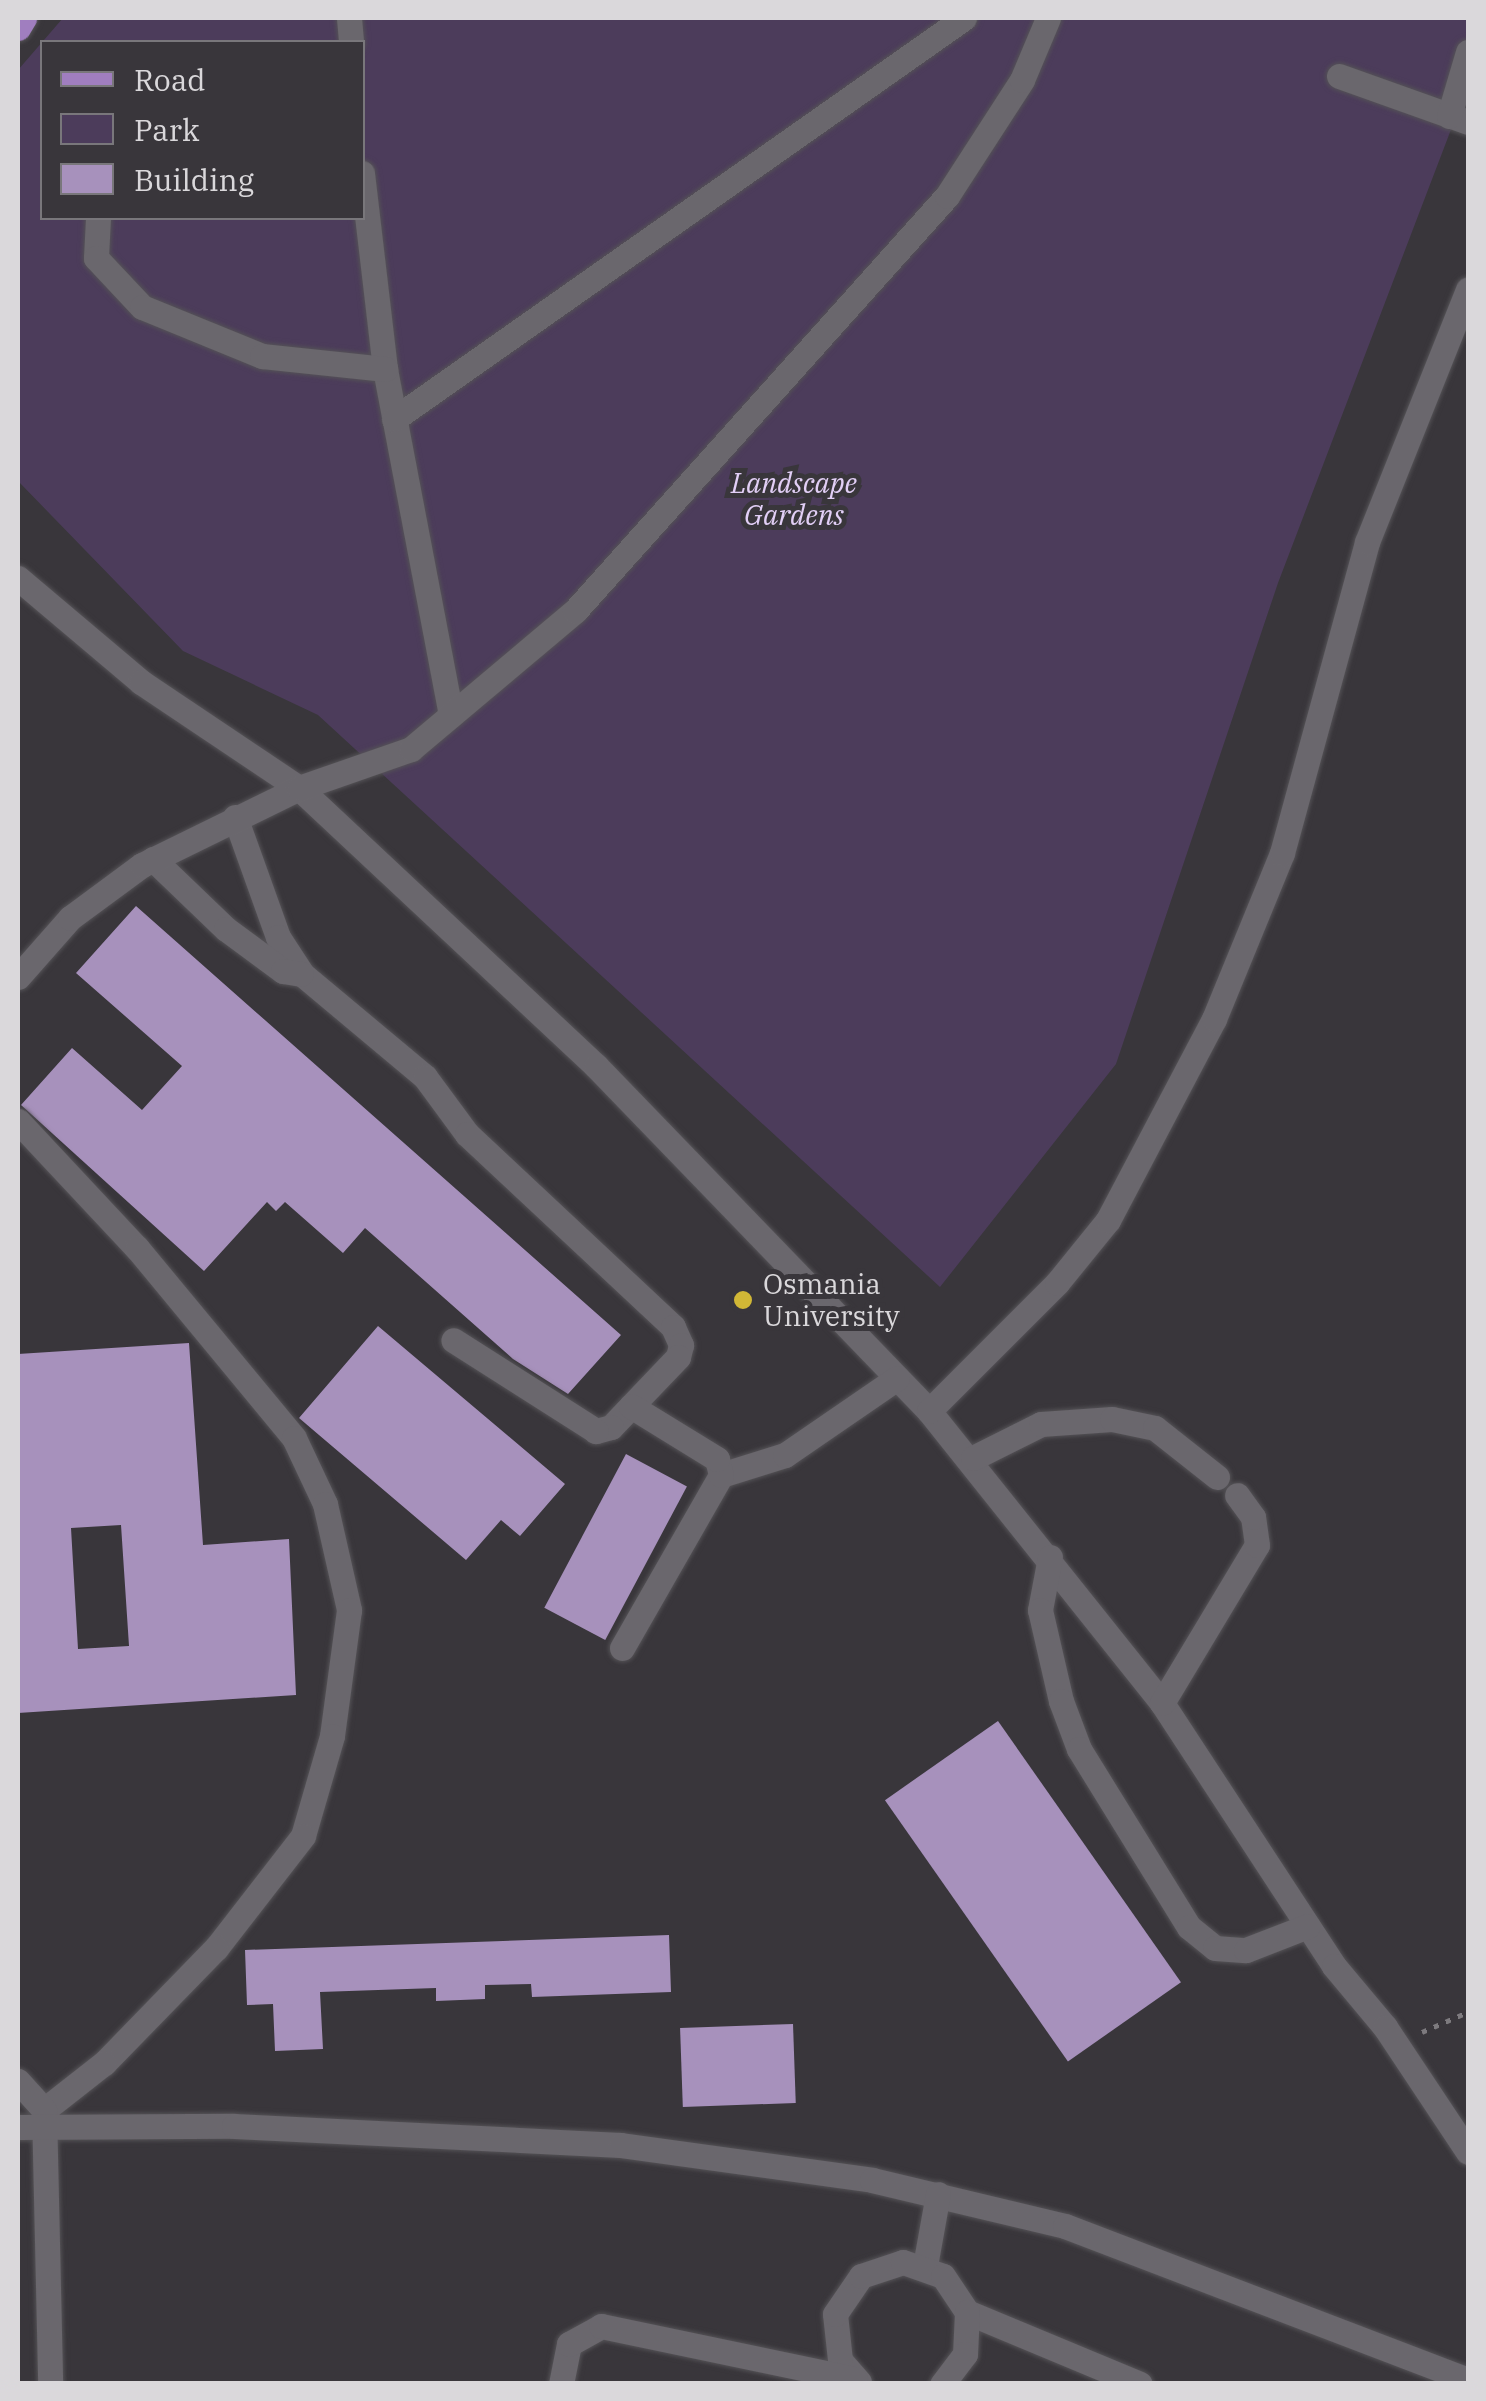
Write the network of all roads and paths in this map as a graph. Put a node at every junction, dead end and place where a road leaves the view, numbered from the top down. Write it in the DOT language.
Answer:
graph roads {
  1 [pos="24,18"];
  2 [pos="964,18"];
  3 [pos="1048,18"];
  4 [pos="18,28"];
  5 [pos="1468,52"];
  6 [pos="1339,76"];
  7 [pos="1459,119"];
  8 [pos="365,198"];
  9 [pos="98,220"];
  10 [pos="1468,289"];
  11 [pos="385,368"];
  12 [pos="394,419"];
  13 [pos="18,578"];
  14 [pos="450,715"];
  15 [pos="300,788"];
  16 [pos="235,817"];
  17 [pos="154,858"];
  18 [pos="302,974"];
  19 [pos="18,977"];
  20 [pos="18,1121"];
  21 [pos="453,1340"];
  22 [pos="897,1378"];
  23 [pos="631,1406"];
  24 [pos="929,1411"];
  25 [pos="973,1458"];
  26 [pos="721,1475"];
  27 [pos="1050,1557"];
  28 [pos="622,1648"];
  29 [pos="1162,1703"];
  30 [pos="1308,1926"];
  31 [pos="1468,2012"];
  32 [pos="1396,2042"];
  33 [pos="18,2082"];
  34 [pos="35,2121"];
  35 [pos="1468,2152"];
  36 [pos="938,2194"];
  37 [pos="924,2266"];
  38 [pos="967,2312"];
  39 [pos="1468,2380"];
  40 [pos="858,2381"];
  41 [pos="50,2384"];
  42 [pos="561,2384"];
  43 [pos="942,2384"];
  44 [pos="1140,2384"];
  1 -- 4 [label="main road"];
  2 -- 12 [label="street"];
  3 -- 14 [label="street"];
  5 -- 7 [label="street"];
  6 -- 7 [label="street"];
  8 -- 11 [label="street"];
  9 -- 11 [label="street"];
  10 -- 24 [label="street"];
  11 -- 12 [label="street"];
  12 -- 14 [label="street"];
  13 -- 15 [label="street"];
  14 -- 15 [label="street"];
  15 -- 16 [label="street"];
  15 -- 22 [label="street"];
  16 -- 17 [label="street"];
  16 -- 18 [label="street"];
  17 -- 18 [label="street"];
  17 -- 19 [label="street"];
  18 -- 23 [label="street"];
  20 -- 34 [label="street"];
  21 -- 23 [label="street"];
  22 -- 24 [label="street"];
  22 -- 26 [label="street"];
  23 -- 26 [label="street"];
  24 -- 25 [label="street"];
  25 -- 27 [label="street"];
  25 -- 29 [label="street"];
  26 -- 28 [label="street"];
  27 -- 29 [label="street"];
  27 -- 30 [label="street"];
  29 -- 30 [label="street"];
  30 -- 32 [label="street"];
  31 -- 32 [label="path"];
  32 -- 35 [label="street"];
  33 -- 34 [label="street"];
  34 -- 36 [label="street"];
  34 -- 41 [label="street"];
  36 -- 37 [label="street"];
  36 -- 39 [label="street"];
  37 -- 38 [label="street"];
  37 -- 40 [label="street"];
  38 -- 43 [label="street"];
  38 -- 44 [label="street"];
  40 -- 42 [label="street"];
}
